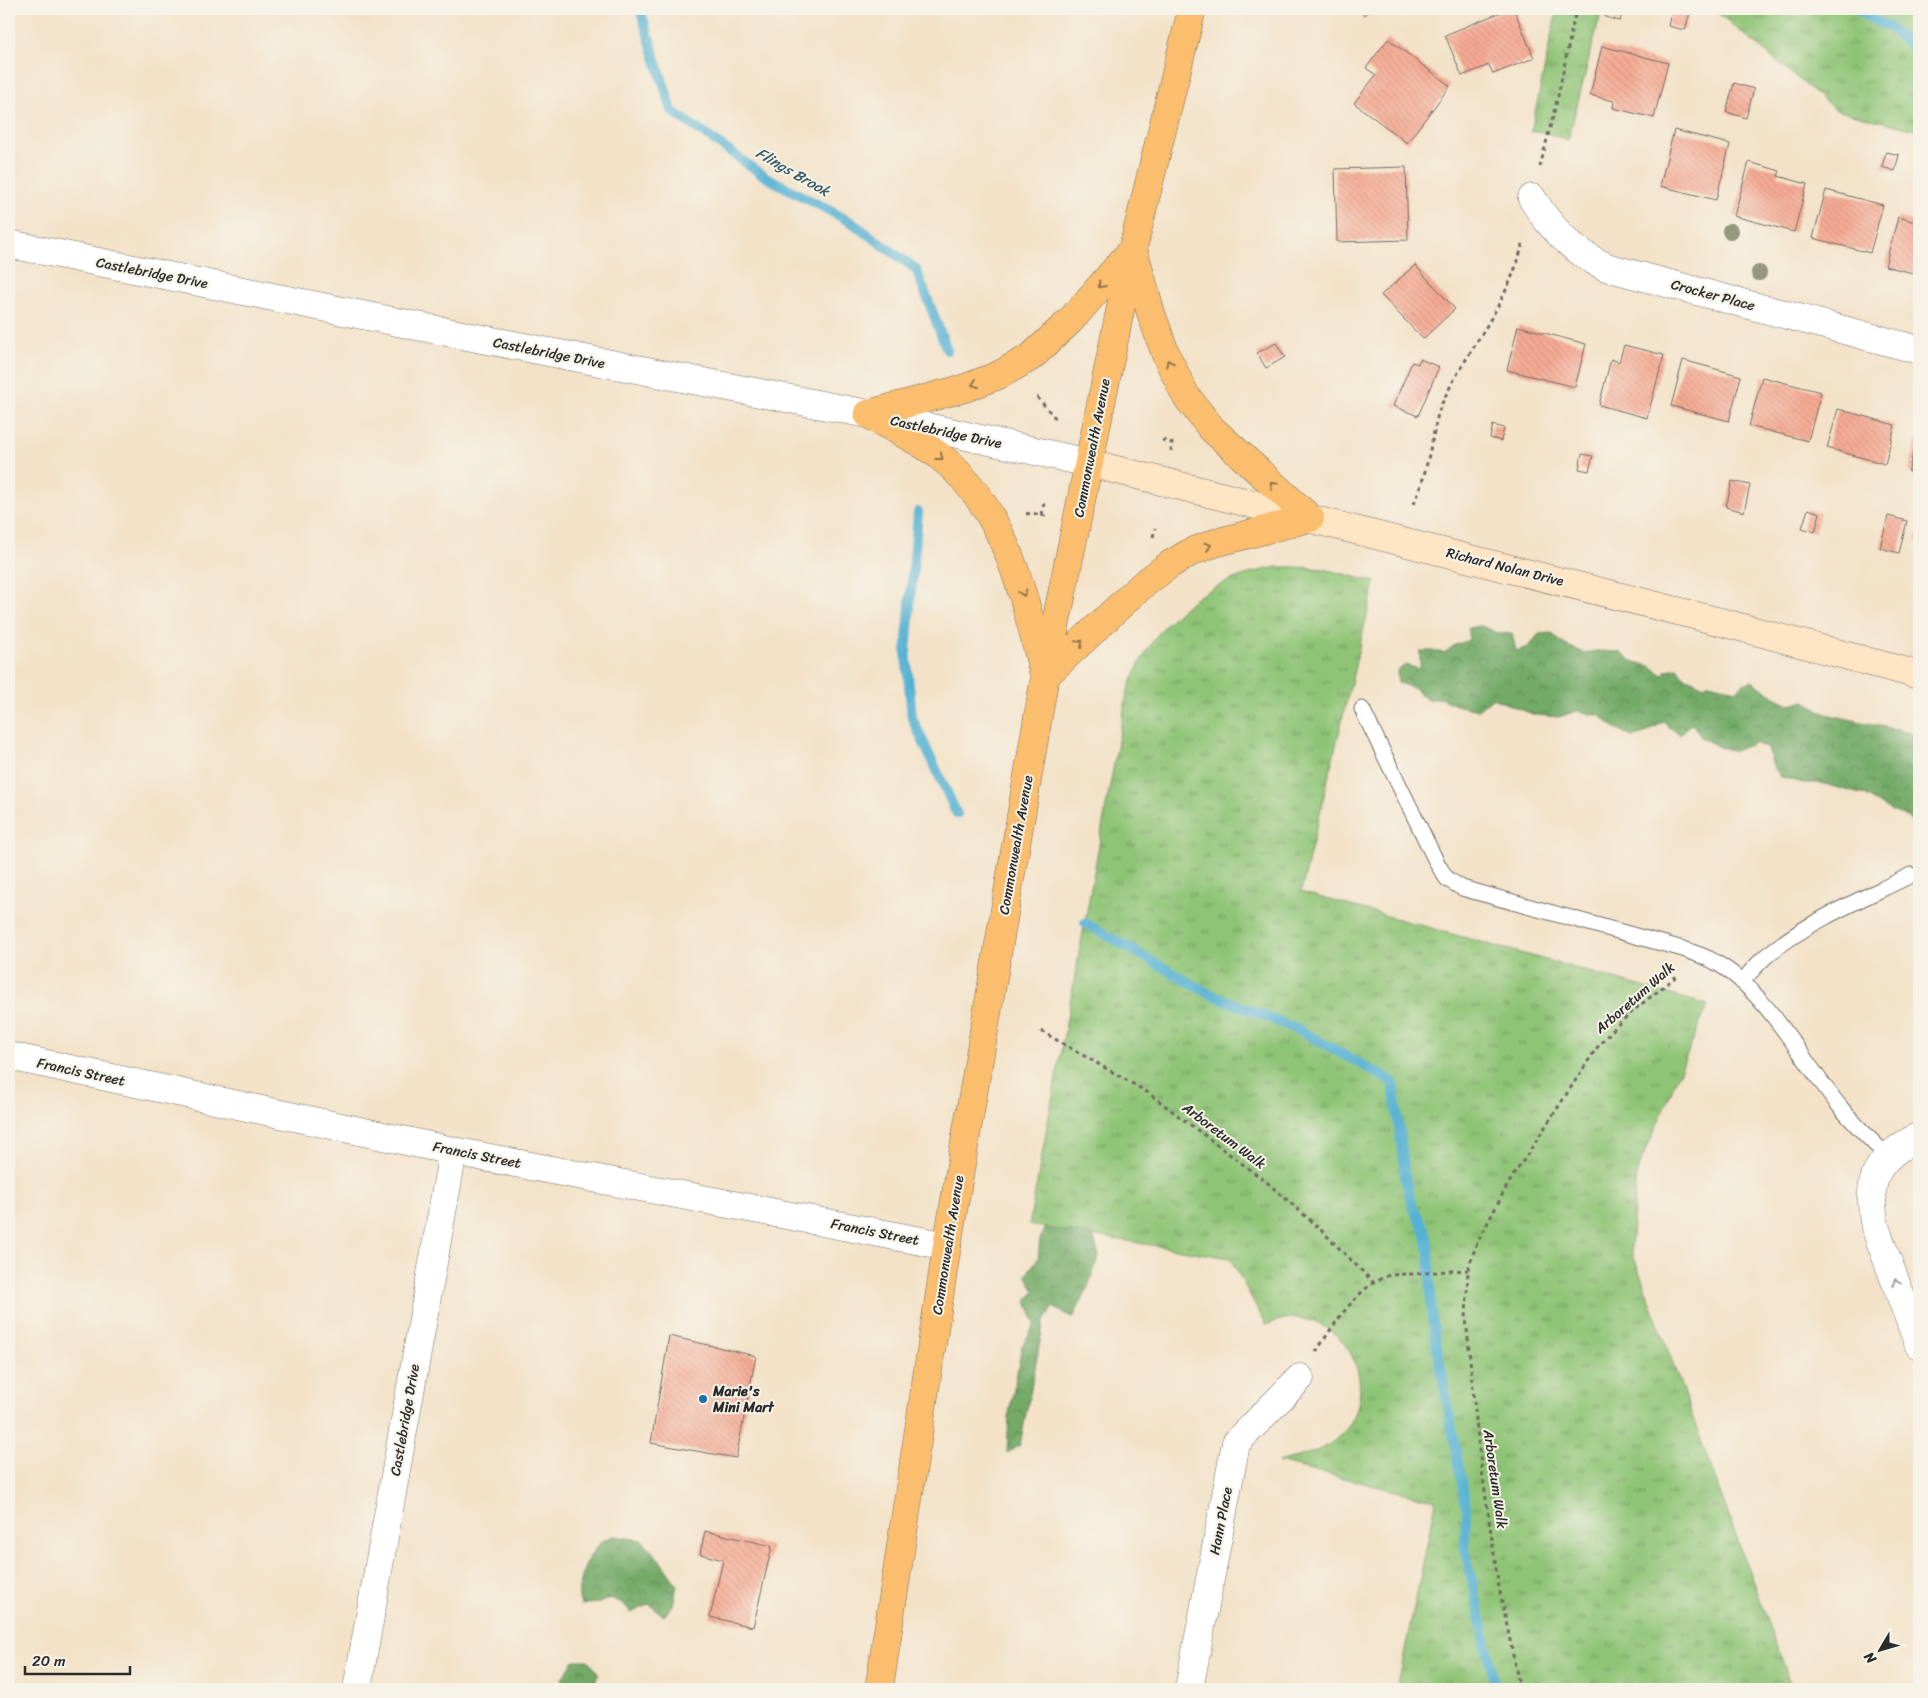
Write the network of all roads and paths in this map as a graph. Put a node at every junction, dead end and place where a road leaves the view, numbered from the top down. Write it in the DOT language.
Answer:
graph roads {
  1 [pos="1192,9"];
  2 [pos="1576,9"];
  3 [pos="1532,198"];
  4 [pos="9,246"];
  5 [pos="1133,248"];
  6 [pos="1919,350"];
  7 [pos="1037,397"];
  8 [pos="868,414"];
  9 [pos="1057,420"];
  10 [pos="1162,440"];
  11 [pos="1171,454"];
  12 [pos="1089,463"];
  13 [pos="1044,502"];
  14 [pos="1414,504"];
  15 [pos="1042,515"];
  16 [pos="1022,516"];
  17 [pos="1050,517"];
  18 [pos="1310,518"];
  19 [pos="1919,675"];
  20 [pos="1045,676"];
  21 [pos="1362,709"];
  22 [pos="1911,875"];
  23 [pos="1702,955"];
  24 [pos="1742,982"];
  25 [pos="1041,1031"];
  26 [pos="9,1056"];
  27 [pos="1919,1136"];
  28 [pos="453,1150"];
  29 [pos="1887,1156"];
  30 [pos="948,1246"];
  31 [pos="1468,1270"];
  32 [pos="1374,1283"];
  33 [pos="1919,1344"];
  34 [pos="1300,1378"];
  35 [pos="357,1689"];
  36 [pos="879,1689"];
  37 [pos="1189,1689"];
  38 [pos="1520,1689"];
  1 -- 5 [label="main road, Commonwealth Avenue"];
  2 -- 3 [label="path"];
  3 -- 6 [label="street, Crocker Place"];
  3 -- 14 [label="path"];
  4 -- 8 [label="street, Castlebridge Drive"];
  5 -- 8 [label="main road, one-way"];
  5 -- 12 [label="main road, Commonwealth Avenue"];
  18 -- 5 [label="main road, one-way"];
  7 -- 9 [label="path"];
  8 -- 12 [label="street, Castlebridge Drive"];
  8 -- 20 [label="main road, one-way"];
  10 -- 11 [label="path"];
  12 -- 18 [label="main road, Richard Nolan Drive"];
  12 -- 20 [label="main road, Commonwealth Avenue"];
  13 -- 15 [label="path"];
  15 -- 16 [label="path"];
  15 -- 17 [label="path"];
  18 -- 19 [label="main road, Richard Nolan Drive"];
  20 -- 18 [label="main road, one-way"];
  20 -- 30 [label="main road, Commonwealth Avenue"];
  21 -- 23 [label="lane"];
  22 -- 24 [label="lane"];
  23 -- 24 [label="lane"];
  23 -- 31 [label="path, Arboretum Walk"];
  24 -- 29 [label="lane"];
  25 -- 32 [label="path, Arboretum Walk"];
  26 -- 28 [label="street, Francis Street"];
  27 -- 29 [label="street"];
  28 -- 30 [label="street, Francis Street"];
  28 -- 35 [label="street, Castlebridge Drive"];
  33 -- 29 [label="street, one-way"];
  30 -- 36 [label="main road, Commonwealth Avenue"];
  31 -- 32 [label="path"];
  31 -- 38 [label="path, Arboretum Walk"];
  32 -- 34 [label="path"];
  34 -- 37 [label="street, Hann Place"];
}
